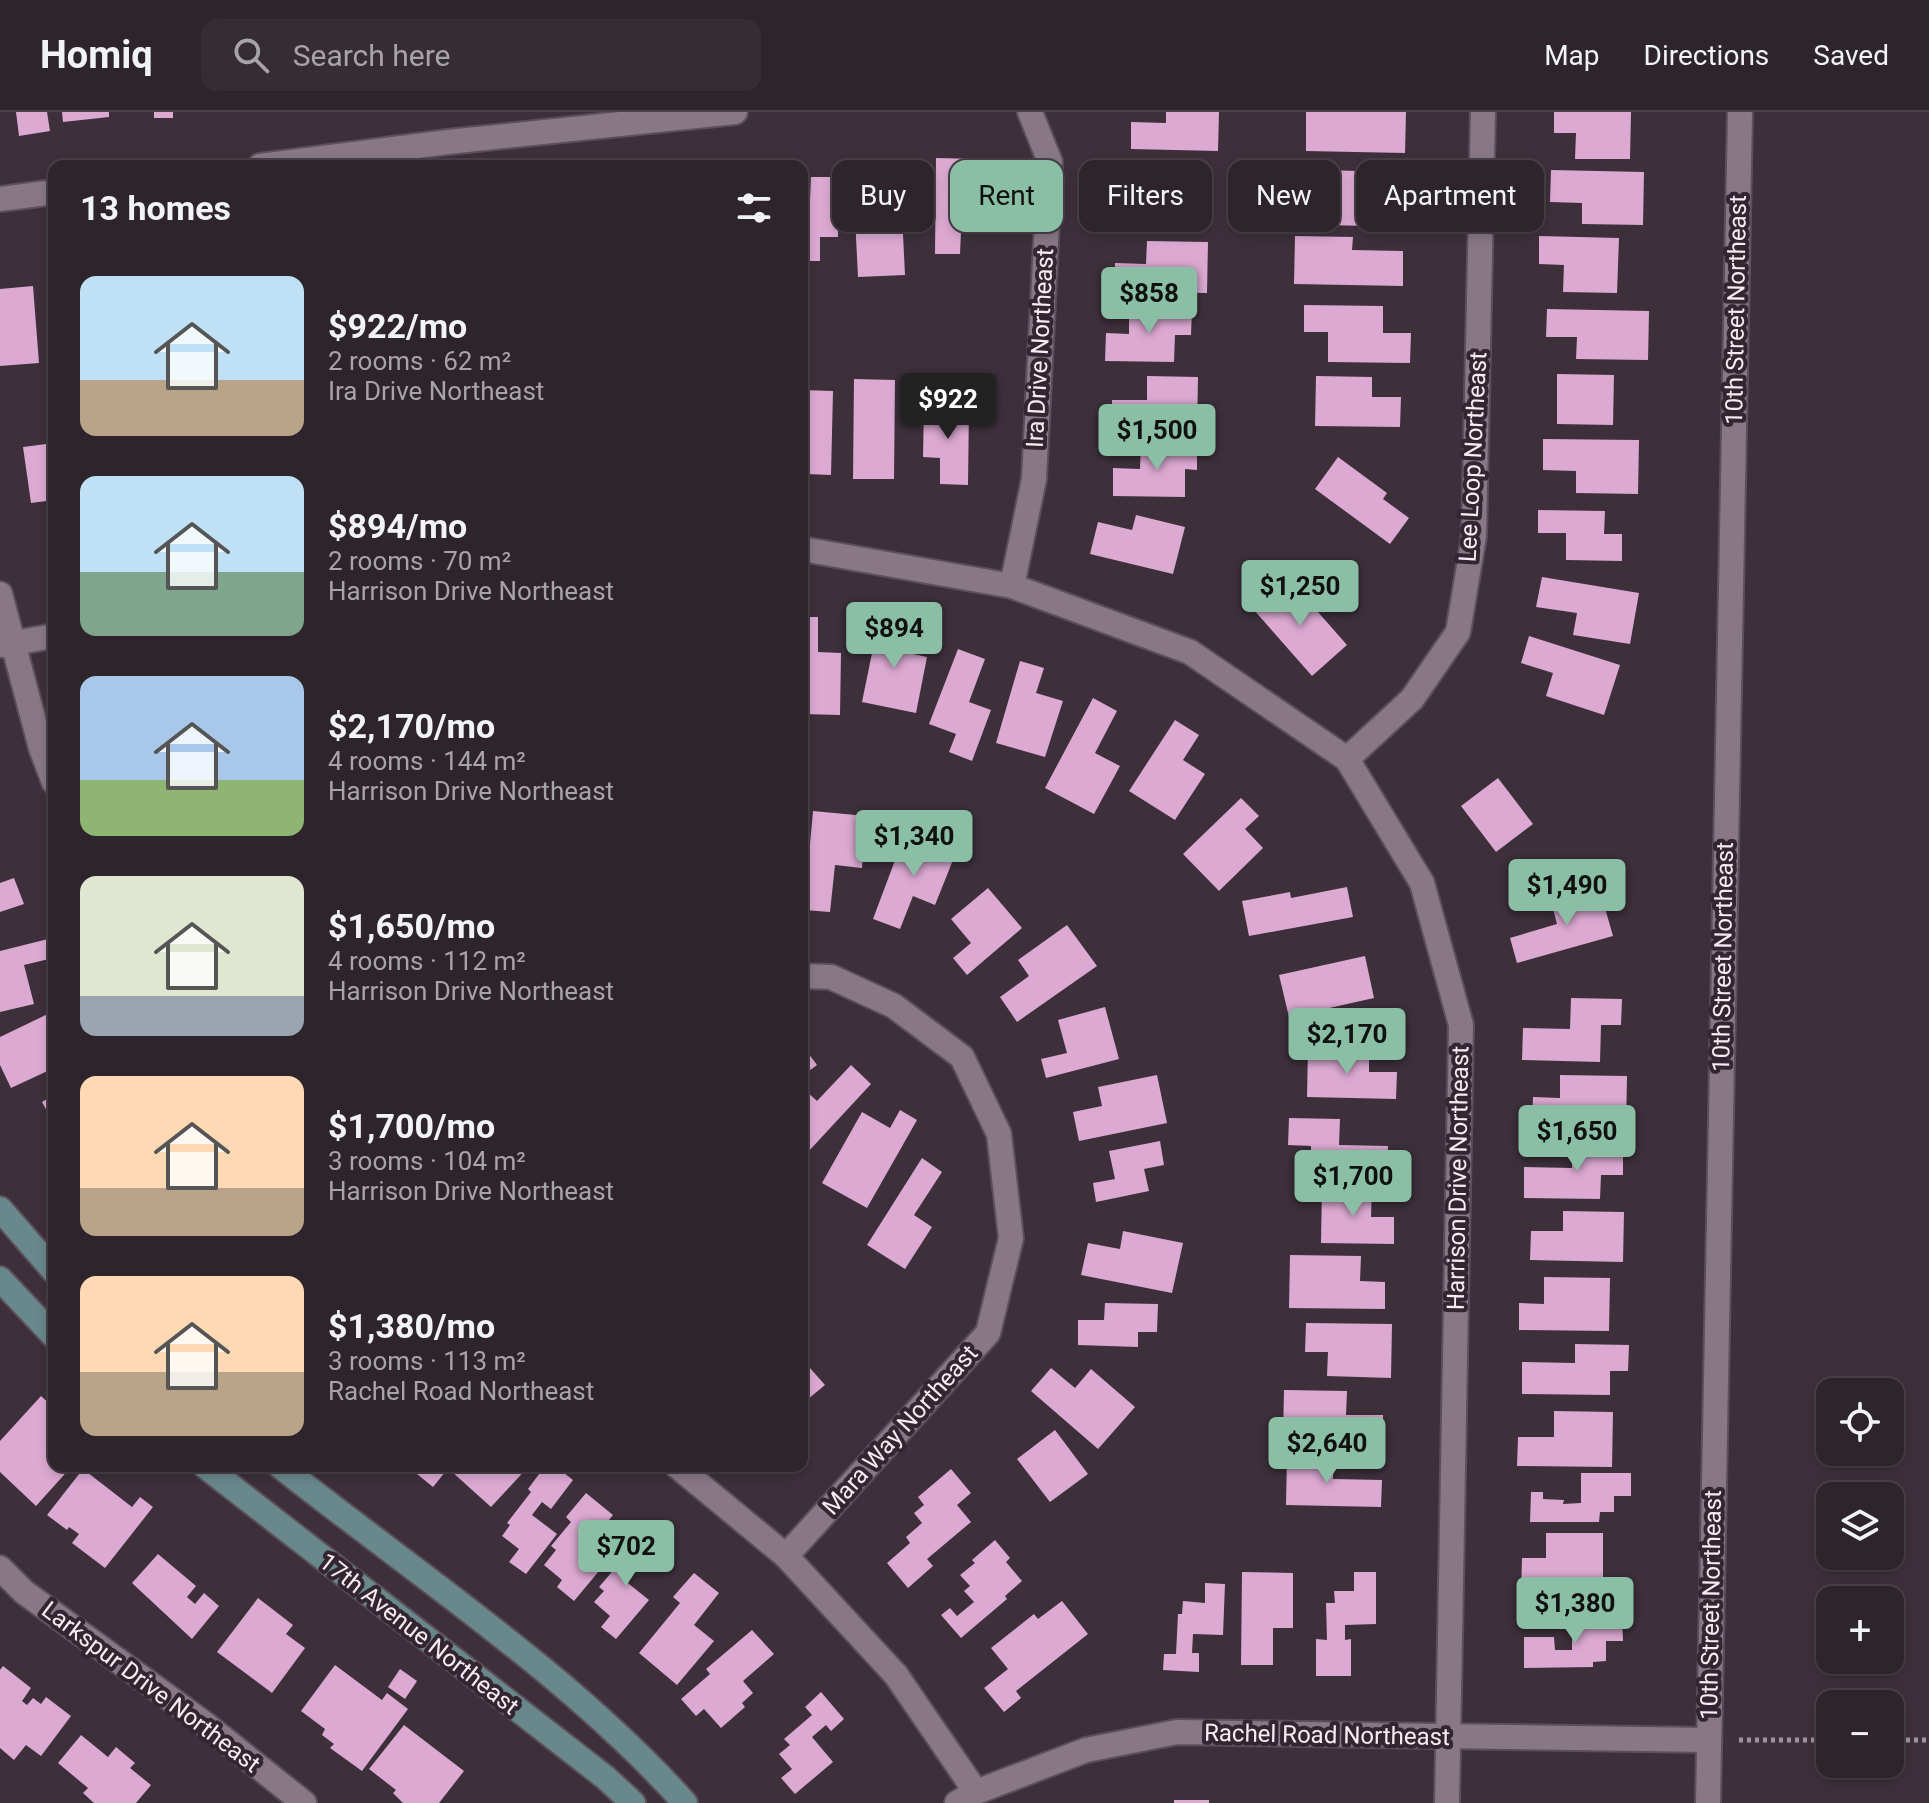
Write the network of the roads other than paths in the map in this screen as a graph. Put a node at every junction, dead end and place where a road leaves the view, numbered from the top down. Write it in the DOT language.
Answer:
graph roads {
  1 [pos="735,112"];
  2 [pos="1030,112"];
  3 [pos="1483,112"];
  4 [pos="1740,112"];
  5 [pos="307,160"];
  6 [pos="48,193"];
  7 [pos="0,199"];
  8 [pos="808,550"];
  9 [pos="1012,586"];
  10 [pos="0,594"];
  11 [pos="48,637"];
  12 [pos="7,644"];
  13 [pos="1347,759"];
  14 [pos="48,766"];
  15 [pos="808,976"];
  16 [pos="0,1209"];
  17 [pos="48,1264"];
  18 [pos="0,1279"];
  19 [pos="48,1330"];
  20 [pos="213,1472"];
  21 [pos="288,1472"];
  22 [pos="684,1472"];
  23 [pos="786,1556"];
  24 [pos="0,1568"];
  25 [pos="1447,1737"];
  26 [pos="1708,1740"];
  27 [pos="967,1798"];
  28 [pos="304,1803"];
  29 [pos="633,1803"];
  30 [pos="685,1803"];
  31 [pos="1447,1803"];
  32 [pos="1708,1803"];
  1 -- 5 [label="street"];
  2 -- 9 [label="street, Ira Drive Northeast"];
  3 -- 13 [label="street, Lee Loop Northeast"];
  4 -- 26 [label="street, 10th Street Northeast"];
  6 -- 7 [label="street"];
  8 -- 9 [label="street, Harrison Drive Northeast"];
  9 -- 13 [label="street, Harrison Drive Northeast"];
  10 -- 12 [label="street"];
  11 -- 12 [label="street"];
  12 -- 14 [label="street"];
  13 -- 25 [label="street, Harrison Drive Northeast"];
  15 -- 23 [label="street, Mara Way Northeast"];
  16 -- 17 [label="street"];
  18 -- 19 [label="street"];
  20 -- 29 [label="street, 17th Avenue Northeast"];
  21 -- 30 [label="street, 17th Avenue Northeast"];
  22 -- 23 [label="street"];
  23 -- 27 [label="street"];
  24 -- 28 [label="street, Larkspur Drive Northeast"];
  25 -- 26 [label="street, Rachel Road Northeast"];
  25 -- 27 [label="street, Rachel Road Northeast"];
  25 -- 31 [label="street, Harrison Drive Northeast"];
  26 -- 32 [label="street, 10th Street Northeast"];
}
